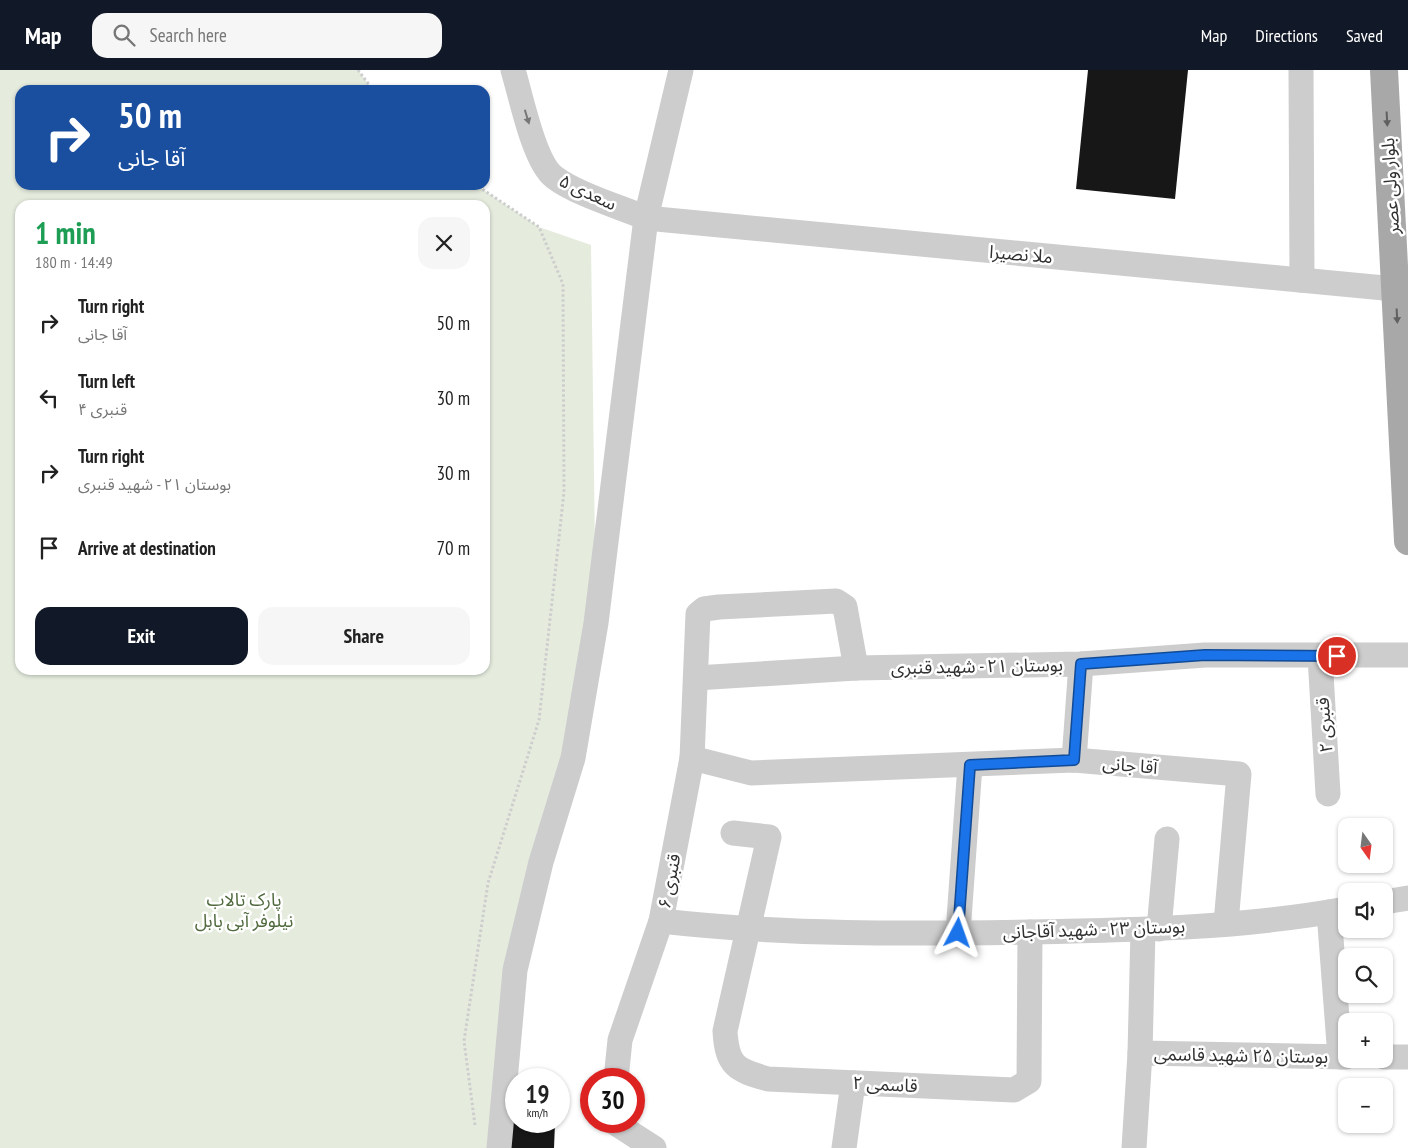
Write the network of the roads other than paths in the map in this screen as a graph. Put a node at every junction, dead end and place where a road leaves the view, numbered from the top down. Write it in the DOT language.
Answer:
graph roads {
  1 [pos="513,70"];
  2 [pos="681,70"];
  3 [pos="1301,70"];
  4 [pos="1384,70"];
  5 [pos="646,218"];
  6 [pos="1302,280"];
  7 [pos="1395,289"];
  8 [pos="1408,541"];
  9 [pos="1408,655"];
  10 [pos="1320,656"];
  11 [pos="1081,664"];
  12 [pos="856,668"];
  13 [pos="696,678"];
  14 [pos="692,758"];
  15 [pos="1074,760"];
  16 [pos="970,765"];
  17 [pos="1328,794"];
  18 [pos="733,833"];
  19 [pos="1168,839"];
  20 [pos="1408,898"];
  21 [pos="1393,900"];
  22 [pos="1337,911"];
  23 [pos="661,921"];
  24 [pos="1226,923"];
  25 [pos="750,929"];
  26 [pos="1151,930"];
  27 [pos="1030,932"];
  28 [pos="958,933"];
  29 [pos="1341,1013"];
  30 [pos="1140,1053"];
  31 [pos="1338,1057"];
  32 [pos="1393,1057"];
  33 [pos="1408,1057"];
  34 [pos="617,1068"];
  35 [pos="852,1083"];
  36 [pos="631,1133"];
  37 [pos="499,1148"];
  38 [pos="654,1148"];
  39 [pos="844,1148"];
  40 [pos="1134,1148"];
  1 -- 5 [label="street, سعدی ۵, one-way"];
  2 -- 5 [label="street"];
  3 -- 6 [label="street"];
  4 -- 7 [label="main road, بلوار ولی عصر, one-way"];
  5 -- 6 [label="street, ملا نصیرا"];
  5 -- 37 [label="street"];
  6 -- 7 [label="street, ملا نصیرا"];
  7 -- 8 [label="main road, بلوار ولی عصر, one-way"];
  9 -- 10 [label="street, بوستان ۲۱ - شهید قنبری"];
  10 -- 11 [label="street, بوستان ۲۱ - شهید قنبری"];
  10 -- 17 [label="street, قنبری ۲"];
  11 -- 12 [label="street, بوستان ۲۱ - شهید قنبری"];
  11 -- 15 [label="street"];
  12 -- 13 [label="street, بوستان ۲۱ - شهید قنبری"];
  12 -- 13 [label="street, قنبری ۶"];
  13 -- 14 [label="street, قنبری ۶"];
  14 -- 16 [label="street, آقا جانی"];
  14 -- 23 [label="street, قنبری ۶"];
  15 -- 16 [label="street, آقا جانی"];
  15 -- 24 [label="street, آقا جانی"];
  16 -- 28 [label="street"];
  18 -- 25 [label="street, قاسمی ۲"];
  19 -- 26 [label="street"];
  20 -- 21 [label="street"];
  22 -- 24 [label="street, بوستان ۲۳ - شهید آقاجانی"];
  22 -- 29 [label="street"];
  23 -- 25 [label="street, بوستان ۲۳ - شهید آقاجانی"];
  23 -- 34 [label="street, قنبری ۶"];
  24 -- 26 [label="street, بوستان ۲۳ - شهید آقاجانی"];
  25 -- 28 [label="street, بوستان ۲۳ - شهید آقاجانی"];
  25 -- 35 [label="street, قاسمی ۲"];
  26 -- 27 [label="street, بوستان ۲۳ - شهید آقاجانی"];
  26 -- 30 [label="street"];
  27 -- 28 [label="street, بوستان ۲۳ - شهید آقاجانی"];
  27 -- 35 [label="street, قاسمی ۲"];
  30 -- 31 [label="street, بوستان ۲۵ شهید قاسمی"];
  30 -- 40 [label="street, بوستان ۲۵ شهید قاسمی"];
  32 -- 33 [label="street"];
  35 -- 39 [label="street"];
  36 -- 38 [label="street"];
}
